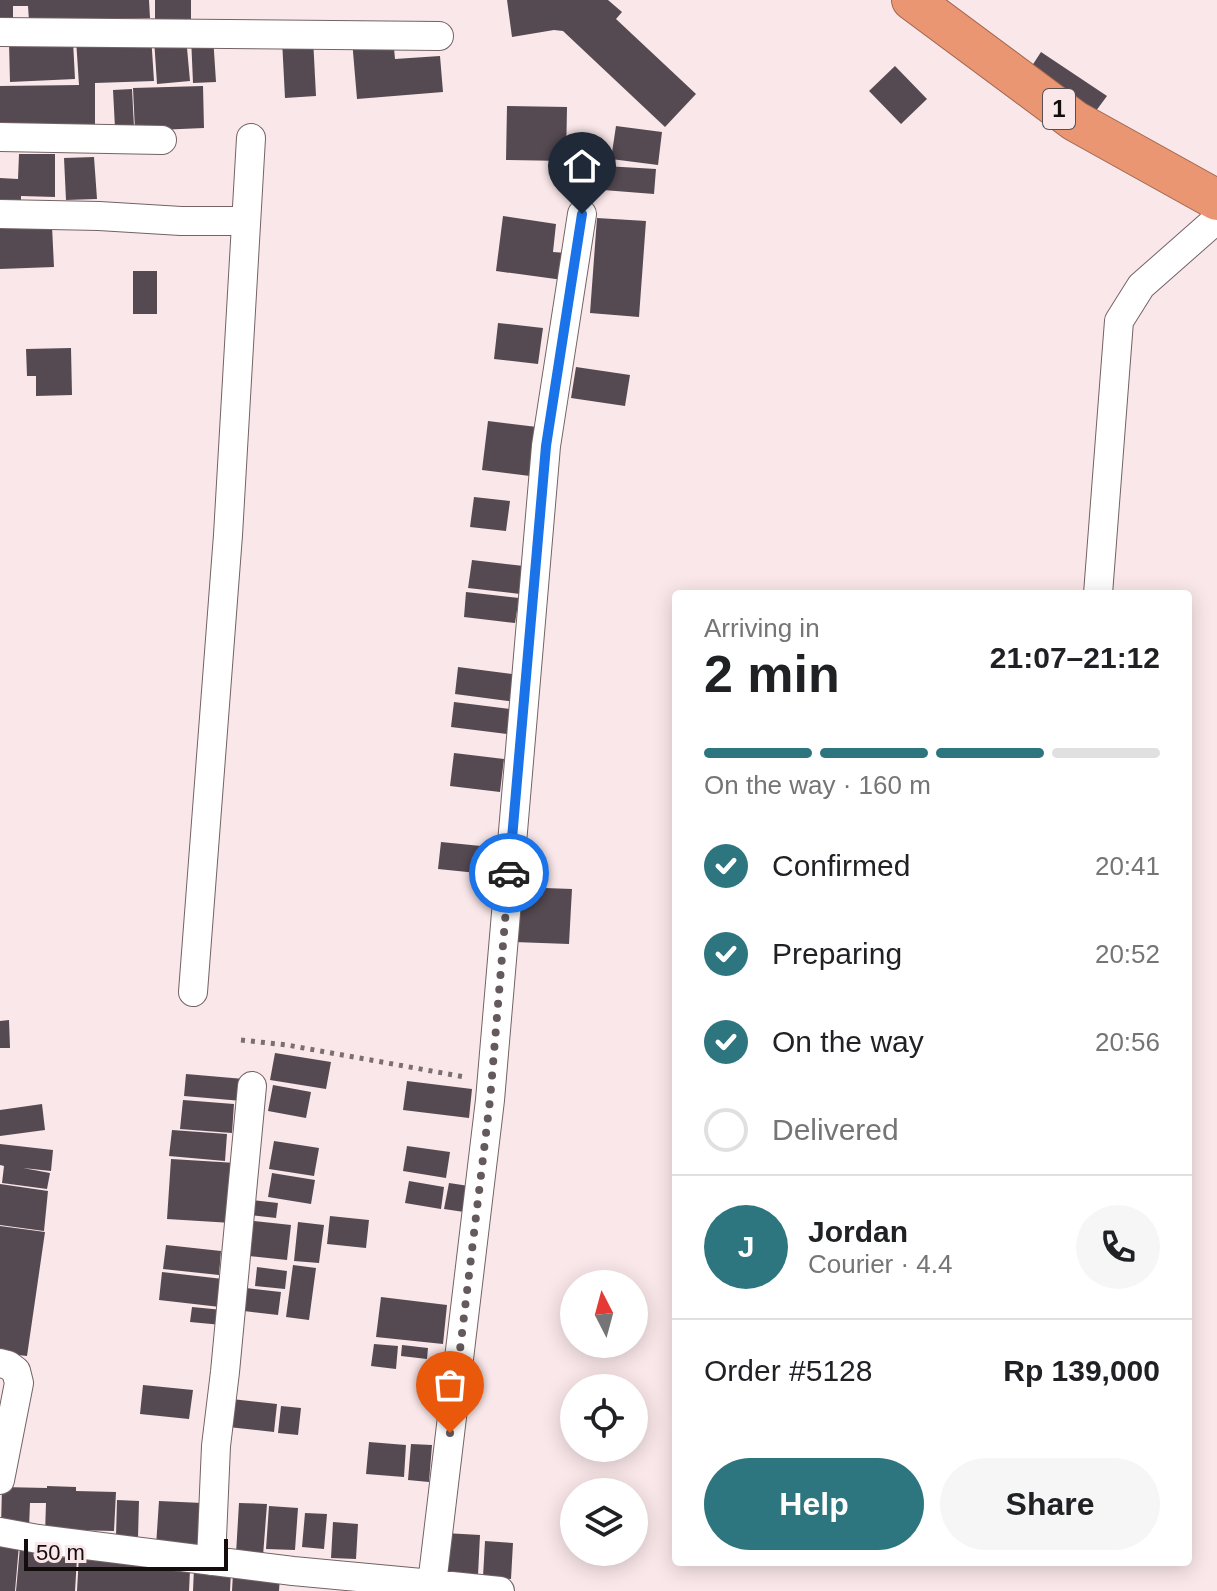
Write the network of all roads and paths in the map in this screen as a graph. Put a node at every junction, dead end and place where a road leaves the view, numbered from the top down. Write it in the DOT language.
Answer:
graph roads {
  1 [pos="912,0"];
  2 [pos="0,32"];
  3 [pos="439,36"];
  4 [pos="0,137"];
  5 [pos="251,138"];
  6 [pos="162,140"];
  7 [pos="1217,200"];
  8 [pos="0,214"];
  9 [pos="582,214"];
  10 [pos="1217,219"];
  11 [pos="245,221"];
  12 [pos="1098,590"];
  13 [pos="193,992"];
  14 [pos="241,1040"];
  15 [pos="491,1081"];
  16 [pos="252,1086"];
  17 [pos="0,1363"];
  18 [pos="0,1480"];
  19 [pos="0,1532"];
  20 [pos="211,1561"];
  21 [pos="291,1581"];
  22 [pos="432,1584"];
  23 [pos="500,1591"];
  1 -- 7 [label="highway, 1"];
  2 -- 3 [label="street"];
  4 -- 6 [label="street"];
  5 -- 11 [label="street"];
  8 -- 11 [label="street"];
  9 -- 15 [label="street"];
  10 -- 12 [label="street"];
  11 -- 13 [label="street"];
  14 -- 15 [label="path"];
  15 -- 22 [label="street"];
  16 -- 20 [label="street"];
  17 -- 18 [label="street"];
  19 -- 20 [label="street"];
  20 -- 21 [label="street"];
  21 -- 22 [label="street"];
  22 -- 23 [label="street"];
}
